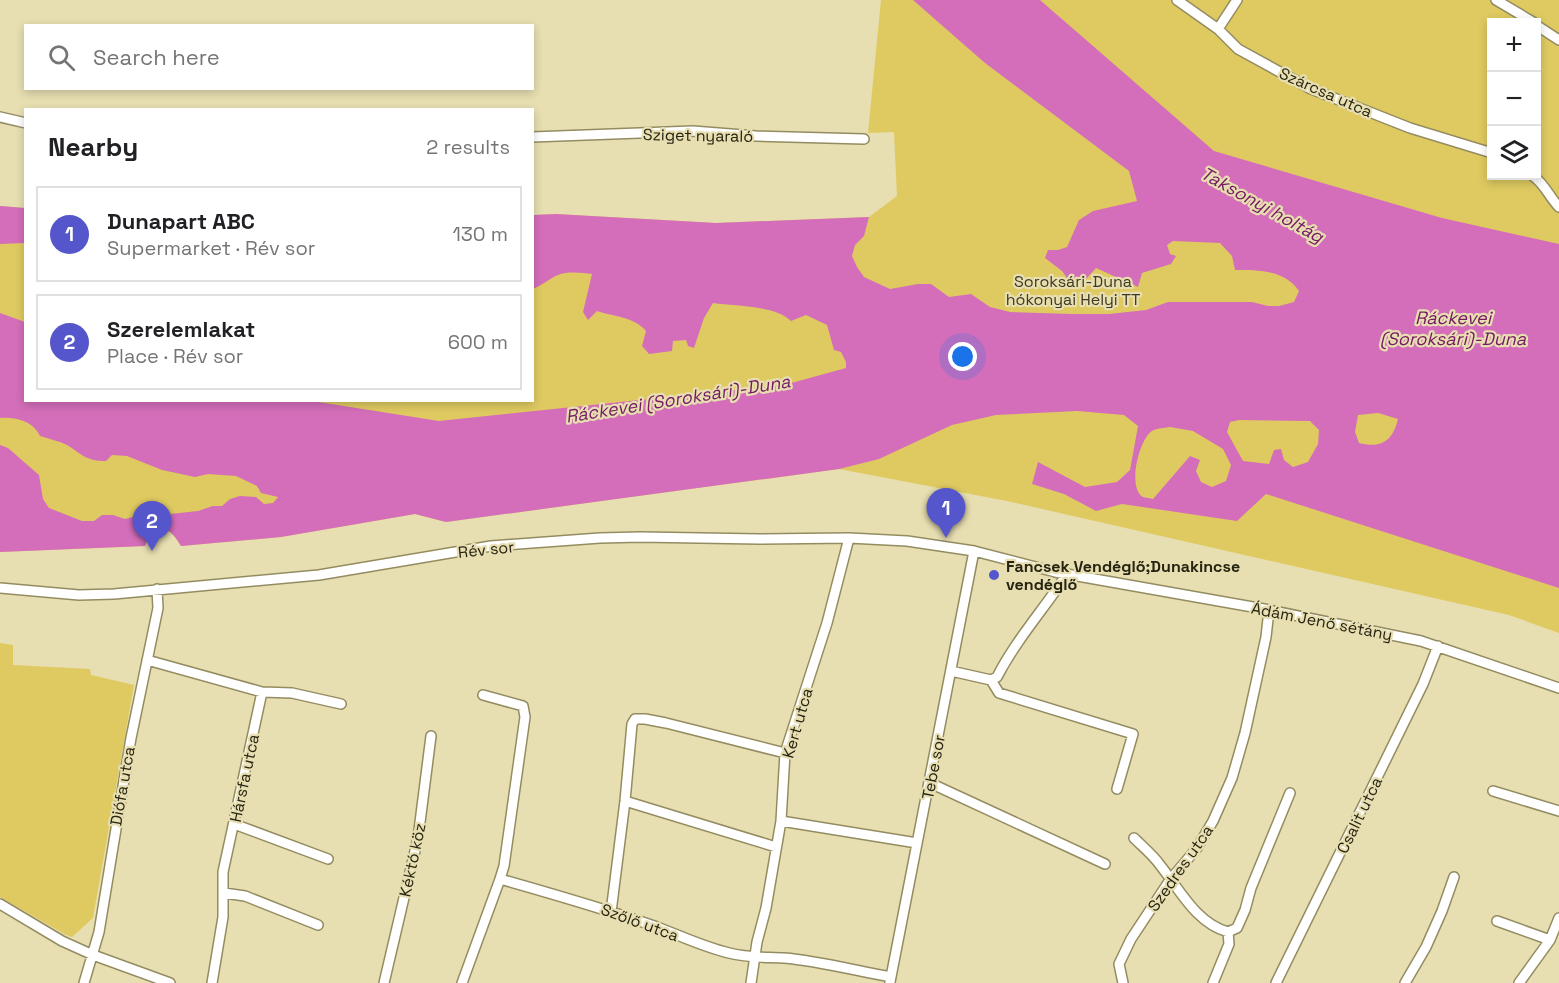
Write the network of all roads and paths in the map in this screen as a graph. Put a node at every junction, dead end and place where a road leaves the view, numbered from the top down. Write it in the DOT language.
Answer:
graph roads {
  1 [pos="1177,0"];
  2 [pos="1237,0"];
  3 [pos="1496,0"];
  4 [pos="1525,18"];
  5 [pos="1541,28"];
  6 [pos="1218,29"];
  7 [pos="1559,40"];
  8 [pos="0,117"];
  9 [pos="24,123"];
  10 [pos="534,137"];
  11 [pos="864,139"];
  12 [pos="1487,151"];
  13 [pos="1539,180"];
  14 [pos="1559,207"];
  15 [pos="849,538"];
  16 [pos="974,551"];
  17 [pos="1067,574"];
  18 [pos="0,588"];
  19 [pos="157,589"];
  20 [pos="1269,610"];
  21 [pos="1438,646"];
  22 [pos="147,660"];
  23 [pos="951,671"];
  24 [pos="991,680"];
  25 [pos="1559,688"];
  26 [pos="262,692"];
  27 [pos="483,695"];
  28 [pos="341,704"];
  29 [pos="431,736"];
  30 [pos="786,753"];
  31 [pos="930,783"];
  32 [pos="1117,789"];
  33 [pos="1493,791"];
  34 [pos="1290,793"];
  35 [pos="625,801"];
  36 [pos="1559,811"];
  37 [pos="781,821"];
  38 [pos="234,824"];
  39 [pos="1134,838"];
  40 [pos="917,843"];
  41 [pos="776,847"];
  42 [pos="328,859"];
  43 [pos="1105,864"];
  44 [pos="1454,877"];
  45 [pos="500,879"];
  46 [pos="1170,880"];
  47 [pos="224,893"];
  48 [pos="0,904"];
  49 [pos="611,912"];
  50 [pos="1559,918"];
  51 [pos="1497,921"];
  52 [pos="318,925"];
  53 [pos="1228,932"];
  54 [pos="1550,940"];
  55 [pos="93,955"];
  56 [pos="755,958"];
  57 [pos="891,980"];
  58 [pos="84,983"];
  59 [pos="170,983"];
  60 [pos="212,983"];
  61 [pos="384,983"];
  62 [pos="462,983"];
  63 [pos="751,983"];
  64 [pos="1123,983"];
  65 [pos="1213,983"];
  66 [pos="1276,983"];
  67 [pos="1405,983"];
  68 [pos="1519,983"];
  1 -- 6 [label="street, Szárcsa utca"];
  2 -- 6 [label="street"];
  3 -- 4 [label="street"];
  5 -- 7 [label="street"];
  6 -- 12 [label="street, Szárcsa utca"];
  8 -- 9 [label="street"];
  10 -- 11 [label="street, Sziget nyaraló"];
  13 -- 14 [label="street"];
  15 -- 16 [label="street, Rév sor"];
  15 -- 19 [label="street, Rév sor"];
  15 -- 30 [label="street, Kert utca"];
  16 -- 17 [label="street, Ádám Jenő sétány"];
  16 -- 23 [label="street, Tebe sor"];
  17 -- 20 [label="street, Ádám Jenő sétány"];
  17 -- 24 [label="street"];
  18 -- 19 [label="street, Rév sor"];
  19 -- 22 [label="street, Diófa utca"];
  20 -- 21 [label="street, Ádám Jenő sétány"];
  20 -- 46 [label="street, Szedres utca"];
  21 -- 25 [label="street, Ádám Jenő sétány"];
  21 -- 66 [label="street, Csalit utca"];
  22 -- 26 [label="street"];
  22 -- 55 [label="street, Diófa utca"];
  23 -- 24 [label="street"];
  23 -- 31 [label="street, Tebe sor"];
  24 -- 32 [label="street"];
  26 -- 28 [label="street"];
  26 -- 38 [label="street, Hársfa utca"];
  27 -- 45 [label="street"];
  29 -- 61 [label="street, Kéktó köz"];
  30 -- 35 [label="street"];
  30 -- 37 [label="street, Kert utca"];
  31 -- 40 [label="street, Tebe sor"];
  31 -- 43 [label="street"];
  33 -- 36 [label="street"];
  34 -- 53 [label="street"];
  35 -- 41 [label="street"];
  35 -- 49 [label="street"];
  37 -- 40 [label="street"];
  37 -- 41 [label="street, Kert utca"];
  38 -- 42 [label="street"];
  38 -- 47 [label="street, Hársfa utca"];
  39 -- 46 [label="street"];
  40 -- 57 [label="street, Tebe sor"];
  41 -- 56 [label="street, Kert utca"];
  44 -- 67 [label="street"];
  45 -- 49 [label="street, Szőlő utca"];
  45 -- 62 [label="street"];
  46 -- 53 [label="street"];
  46 -- 64 [label="street, Szedres utca"];
  47 -- 52 [label="street"];
  47 -- 60 [label="street, Hársfa utca"];
  48 -- 55 [label="street"];
  49 -- 56 [label="street, Szőlő utca"];
  50 -- 54 [label="street"];
  51 -- 54 [label="street"];
  53 -- 65 [label="street"];
  54 -- 68 [label="street"];
  55 -- 58 [label="street, Diófa utca"];
  55 -- 59 [label="street"];
  56 -- 57 [label="street, Szőlő utca"];
  56 -- 63 [label="street, Kert utca"];
}
